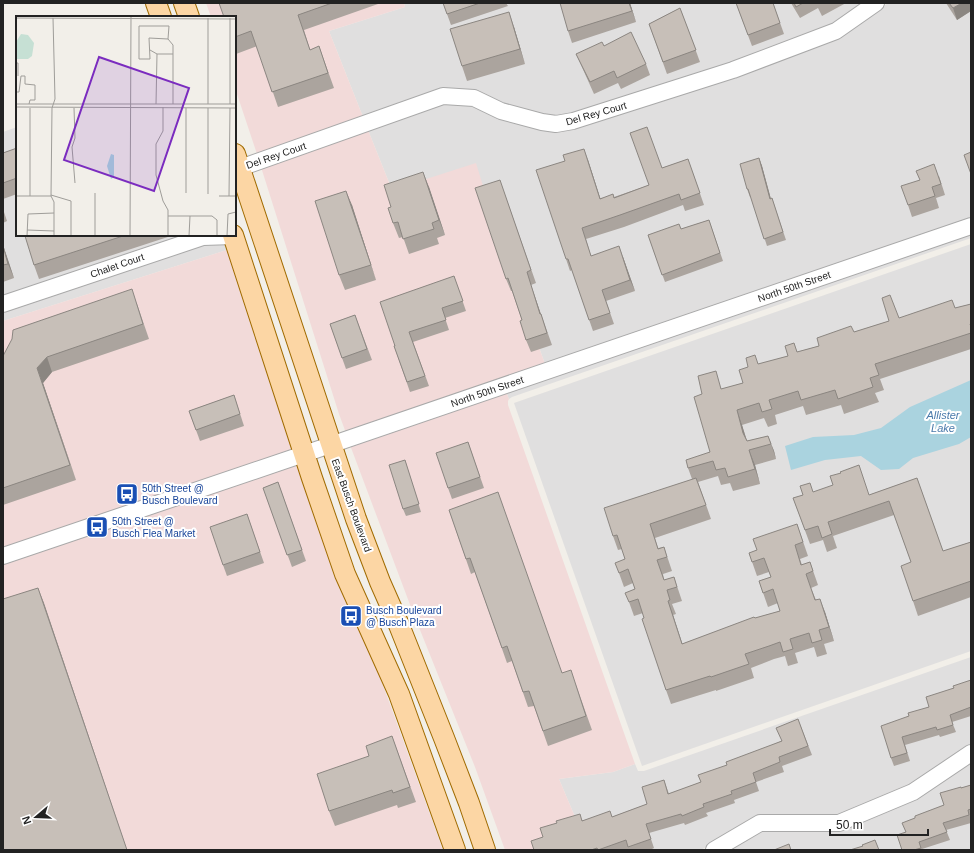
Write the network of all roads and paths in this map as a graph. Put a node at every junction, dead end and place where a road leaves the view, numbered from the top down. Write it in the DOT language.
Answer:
graph roads {
  1 [pos="156,3"];
  2 [pos="184,3"];
  3 [pos="876,3"];
  4 [pos="161,16"];
  5 [pos="189,16"];
  6 [pos="237,161"];
  7 [pos="971,226"];
  8 [pos="233,236"];
  9 [pos="3,304"];
  10 [pos="331,445"];
  11 [pos="304,454"];
  12 [pos="3,556"];
  13 [pos="399,694"];
  14 [pos="971,753"];
  15 [pos="469,803"];
  16 [pos="455,850"];
  17 [pos="485,850"];
  18 [pos="714,850"];
  1 -- 4 [label="main road"];
  2 -- 5 [label="main road"];
  3 -- 6 [label="street, Del Rey Court"];
  6 -- 10 [label="main road, East Busch Boulevard"];
  7 -- 10 [label="street, North 50th Street"];
  8 -- 9 [label="street, Chalet Court"];
  8 -- 11 [label="main road"];
  10 -- 11 [label="street, North 50th Street"];
  10 -- 15 [label="main road, East Busch Boulevard"];
  11 -- 12 [label="street, North 50th Street"];
  11 -- 13 [label="main road"];
  13 -- 15 [label="main road"];
  13 -- 16 [label="main road"];
  14 -- 18 [label="street"];
  15 -- 17 [label="main road, East Busch Boulevard"];
}
